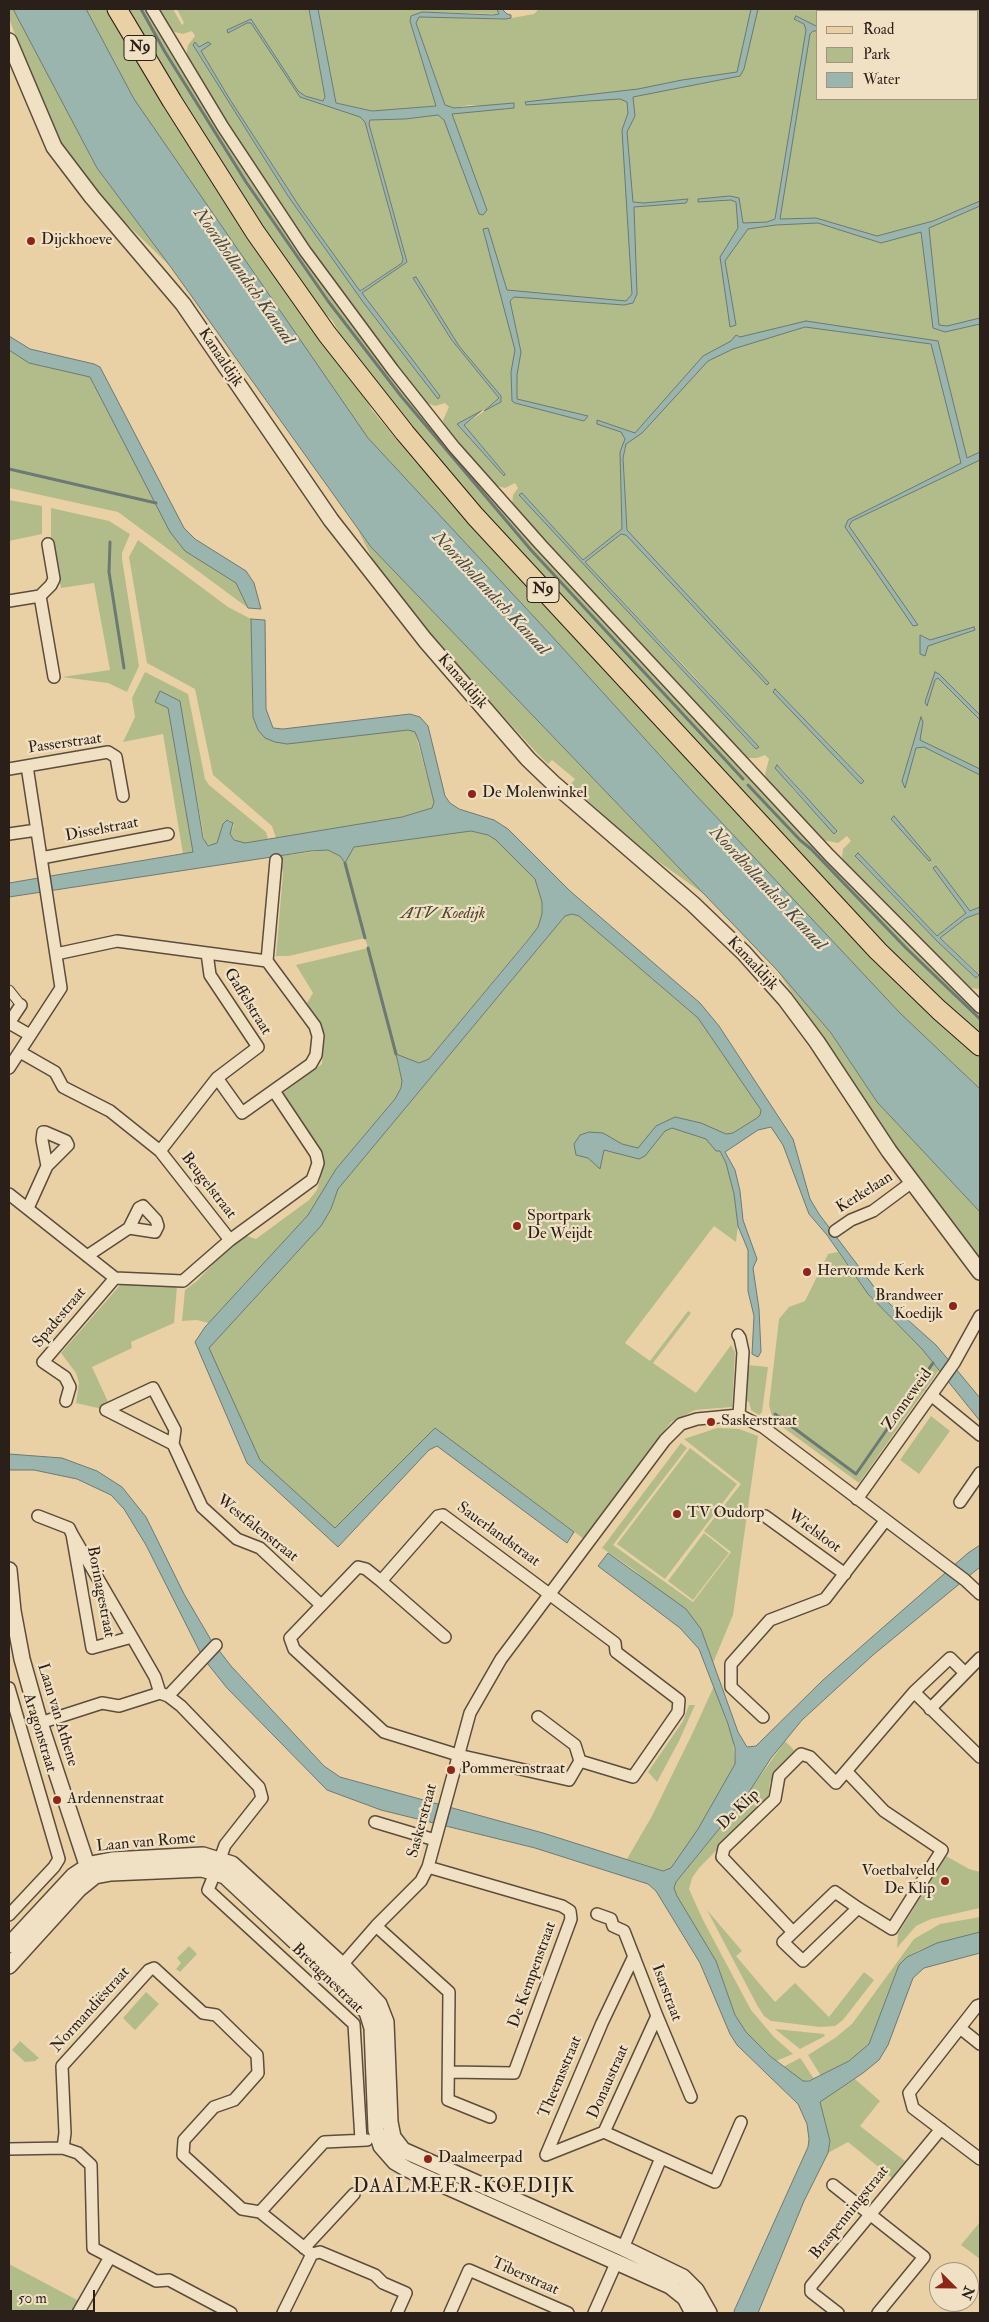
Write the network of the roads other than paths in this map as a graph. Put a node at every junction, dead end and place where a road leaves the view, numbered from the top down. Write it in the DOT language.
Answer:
graph roads {
  1 [pos="117,9"];
  2 [pos="152,9"];
  3 [pos="9,41"];
  4 [pos="48,544"];
  5 [pos="40,596"];
  6 [pos="9,601"];
  7 [pos="54,677"];
  8 [pos="27,766"];
  9 [pos="9,769"];
  10 [pos="122,796"];
  11 [pos="36,830"];
  12 [pos="9,834"];
  13 [pos="168,834"];
  14 [pos="41,858"];
  15 [pos="276,860"];
  16 [pos="207,953"];
  17 [pos="56,954"];
  18 [pos="267,961"];
  19 [pos="9,990"];
  20 [pos="21,1005"];
  21 [pos="980,1007"];
  22 [pos="9,1024"];
  23 [pos="30,1035"];
  24 [pos="980,1046"];
  25 [pos="20,1052"];
  26 [pos="9,1068"];
  27 [pos="218,1078"];
  28 [pos="274,1091"];
  29 [pos="160,1151"];
  30 [pos="47,1166"];
  31 [pos="912,1182"];
  32 [pos="9,1194"];
  33 [pos="28,1208"];
  34 [pos="129,1228"];
  35 [pos="835,1231"];
  36 [pos="230,1240"];
  37 [pos="86,1256"];
  38 [pos="980,1272"];
  39 [pos="114,1278"];
  40 [pos="980,1316"];
  41 [pos="738,1335"];
  42 [pos="931,1395"];
  43 [pos="66,1401"];
  44 [pos="739,1415"];
  45 [pos="980,1436"];
  46 [pos="172,1444"];
  47 [pos="980,1473"];
  48 [pos="857,1499"];
  49 [pos="960,1502"];
  50 [pos="38,1516"];
  51 [pos="765,1516"];
  52 [pos="885,1521"];
  53 [pos="72,1534"];
  54 [pos="9,1570"];
  55 [pos="845,1574"];
  56 [pos="381,1581"];
  57 [pos="550,1594"];
  58 [pos="980,1594"];
  59 [pos="320,1604"];
  60 [pos="11,1612"];
  61 [pos="445,1637"];
  62 [pos="132,1638"];
  63 [pos="216,1645"];
  64 [pos="980,1658"];
  65 [pos="965,1673"];
  66 [pos="9,1688"];
  67 [pos="914,1692"];
  68 [pos="164,1695"];
  69 [pos="930,1709"];
  70 [pos="538,1717"];
  71 [pos="763,1717"];
  72 [pos="40,1723"];
  73 [pos="458,1755"];
  74 [pos="980,1757"];
  75 [pos="580,1761"];
  76 [pos="847,1772"];
  77 [pos="375,1822"];
  78 [pos="436,1836"];
  79 [pos="217,1866"];
  80 [pos="428,1867"];
  81 [pos="89,1872"];
  82 [pos="858,1908"];
  83 [pos="597,1914"];
  84 [pos="9,1915"];
  85 [pos="376,1926"];
  86 [pos="793,1932"];
  87 [pos="9,1945"];
  88 [pos="634,1956"];
  89 [pos="9,1966"];
  90 [pos="337,1971"];
  91 [pos="980,2005"];
  92 [pos="657,2016"];
  93 [pos="960,2028"];
  94 [pos="980,2044"];
  95 [pos="449,2072"];
  96 [pos="691,2097"];
  97 [pos="490,2117"];
  98 [pos="741,2122"];
  99 [pos="941,2129"];
  100 [pos="604,2132"];
  101 [pos="386,2138"];
  102 [pos="361,2140"];
  103 [pos="63,2148"];
  104 [pos="9,2149"];
  105 [pos="661,2158"];
  106 [pos="980,2159"];
  107 [pos="833,2185"];
  108 [pos="354,2194"];
  109 [pos="260,2212"];
  110 [pos="870,2215"];
  111 [pos="308,2251"];
  112 [pos="620,2254"];
  113 [pos="110,2257"];
  114 [pos="78,2313"];
  115 [pos="231,2313"];
  116 [pos="283,2313"];
  117 [pos="397,2313"];
  118 [pos="450,2313"];
  119 [pos="568,2313"];
  120 [pos="594,2313"];
  121 [pos="693,2313"];
  122 [pos="709,2313"];
  123 [pos="838,2313"];
  124 [pos="878,2313"];
  1 -- 24 [label="main road, N9"];
  2 -- 21 [label="street"];
  3 -- 31 [label="street, Kanaaldijk"];
  4 -- 5 [label="street"];
  5 -- 6 [label="street"];
  5 -- 7 [label="street"];
  8 -- 9 [label="street, Passerstraat"];
  8 -- 10 [label="street, Passerstraat"];
  8 -- 11 [label="street"];
  11 -- 12 [label="street"];
  11 -- 14 [label="street"];
  13 -- 14 [label="street, Disselstraat"];
  14 -- 17 [label="street"];
  15 -- 18 [label="street"];
  16 -- 17 [label="street, Gaffelstraat"];
  16 -- 18 [label="street, Gaffelstraat"];
  16 -- 27 [label="street, Gaffelstraat"];
  17 -- 23 [label="street"];
  18 -- 28 [label="street"];
  19 -- 20 [label="street"];
  20 -- 22 [label="street"];
  22 -- 23 [label="street"];
  23 -- 25 [label="street"];
  25 -- 26 [label="street"];
  25 -- 29 [label="street, Beugelstraat"];
  27 -- 28 [label="street"];
  27 -- 29 [label="street, Gaffelstraat"];
  28 -- 36 [label="street, Beugelstraat"];
  29 -- 36 [label="street, Beugelstraat"];
  30 -- 33 [label="street"];
  31 -- 35 [label="street, Kerkelaan"];
  31 -- 38 [label="street, Kanaaldijk"];
  32 -- 33 [label="street"];
  33 -- 37 [label="street"];
  34 -- 37 [label="street"];
  36 -- 39 [label="street"];
  37 -- 39 [label="street"];
  39 -- 43 [label="street, Spadestraat"];
  40 -- 42 [label="street, Zonneweid"];
  41 -- 44 [label="street"];
  42 -- 45 [label="street"];
  42 -- 48 [label="street, Zonneweid"];
  44 -- 48 [label="street"];
  44 -- 57 [label="street, Saskerstraat"];
  46 -- 46 [label="street, Westfalenstraat"];
  46 -- 59 [label="street, Westfalenstraat"];
  47 -- 49 [label="street"];
  48 -- 52 [label="street"];
  50 -- 53 [label="street, Borinagestraat"];
  51 -- 55 [label="street, Wielsloot"];
  52 -- 55 [label="street, Wielsloot"];
  52 -- 58 [label="street"];
  53 -- 62 [label="street, Borinagestraat"];
  53 -- 62 [label="street, Borinagestraat"];
  54 -- 60 [label="street, Laan van Athene"];
  55 -- 71 [label="street, Wielsloot"];
  56 -- 57 [label="street, Sauerlandstraat"];
  56 -- 59 [label="street"];
  56 -- 61 [label="street"];
  57 -- 73 [label="street, Saskerstraat"];
  57 -- 75 [label="street"];
  59 -- 73 [label="street"];
  60 -- 72 [label="street, Laan van Athene"];
  62 -- 68 [label="street, Borinagestraat"];
  63 -- 68 [label="street"];
  64 -- 65 [label="street"];
  65 -- 67 [label="street"];
  65 -- 69 [label="street"];
  66 -- 84 [label="street, Aragonstraat"];
  67 -- 69 [label="street"];
  67 -- 76 [label="street"];
  68 -- 72 [label="street"];
  68 -- 79 [label="street"];
  69 -- 74 [label="street"];
  70 -- 75 [label="street"];
  72 -- 81 [label="street, Laan van Athene"];
  73 -- 75 [label="street"];
  73 -- 78 [label="street, Saskerstraat"];
  76 -- 82 [label="street"];
  76 -- 86 [label="street, De Klip"];
  77 -- 78 [label="street"];
  78 -- 80 [label="street, Saskerstraat"];
  79 -- 81 [label="street, Laan van Rome"];
  79 -- 90 [label="street, Laan van Rome"];
  79 -- 102 [label="street, Bretagnestraat"];
  80 -- 85 [label="street, Saskerstraat"];
  80 -- 95 [label="street, De Kempenstraat"];
  81 -- 87 [label="street"];
  81 -- 89 [label="street"];
  82 -- 86 [label="street"];
  82 -- 86 [label="street"];
  83 -- 88 [label="street, Isarstraat"];
  85 -- 90 [label="street, Saskerstraat"];
  85 -- 95 [label="street"];
  88 -- 92 [label="street, Isarstraat"];
  88 -- 100 [label="street, Theemsstraat"];
  90 -- 101 [label="street, Laan van Rome"];
  91 -- 93 [label="street"];
  92 -- 96 [label="street, Isarstraat"];
  92 -- 100 [label="street, Donaustraat"];
  93 -- 94 [label="street"];
  93 -- 99 [label="street"];
  95 -- 97 [label="street"];
  98 -- 105 [label="street, Donaustraat"];
  99 -- 106 [label="street"];
  99 -- 110 [label="street, Braspenningstraat"];
  100 -- 105 [label="street, Donaustraat"];
  101 -- 102 [label="street"];
  101 -- 112 [label="street"];
  102 -- 109 [label="street"];
  103 -- 104 [label="street"];
  103 -- 109 [label="street, Normandiëstraat"];
  103 -- 113 [label="street"];
  105 -- 112 [label="street"];
  107 -- 110 [label="street"];
  108 -- 111 [label="street"];
  109 -- 111 [label="street"];
  110 -- 123 [label="street, Braspenningstraat"];
  110 -- 124 [label="street"];
  111 -- 116 [label="street"];
  111 -- 117 [label="street"];
  112 -- 120 [label="street"];
  112 -- 121 [label="street"];
  112 -- 122 [label="street"];
  113 -- 114 [label="street"];
  113 -- 115 [label="street"];
  118 -- 119 [label="street, Tiberstraat"];
}
